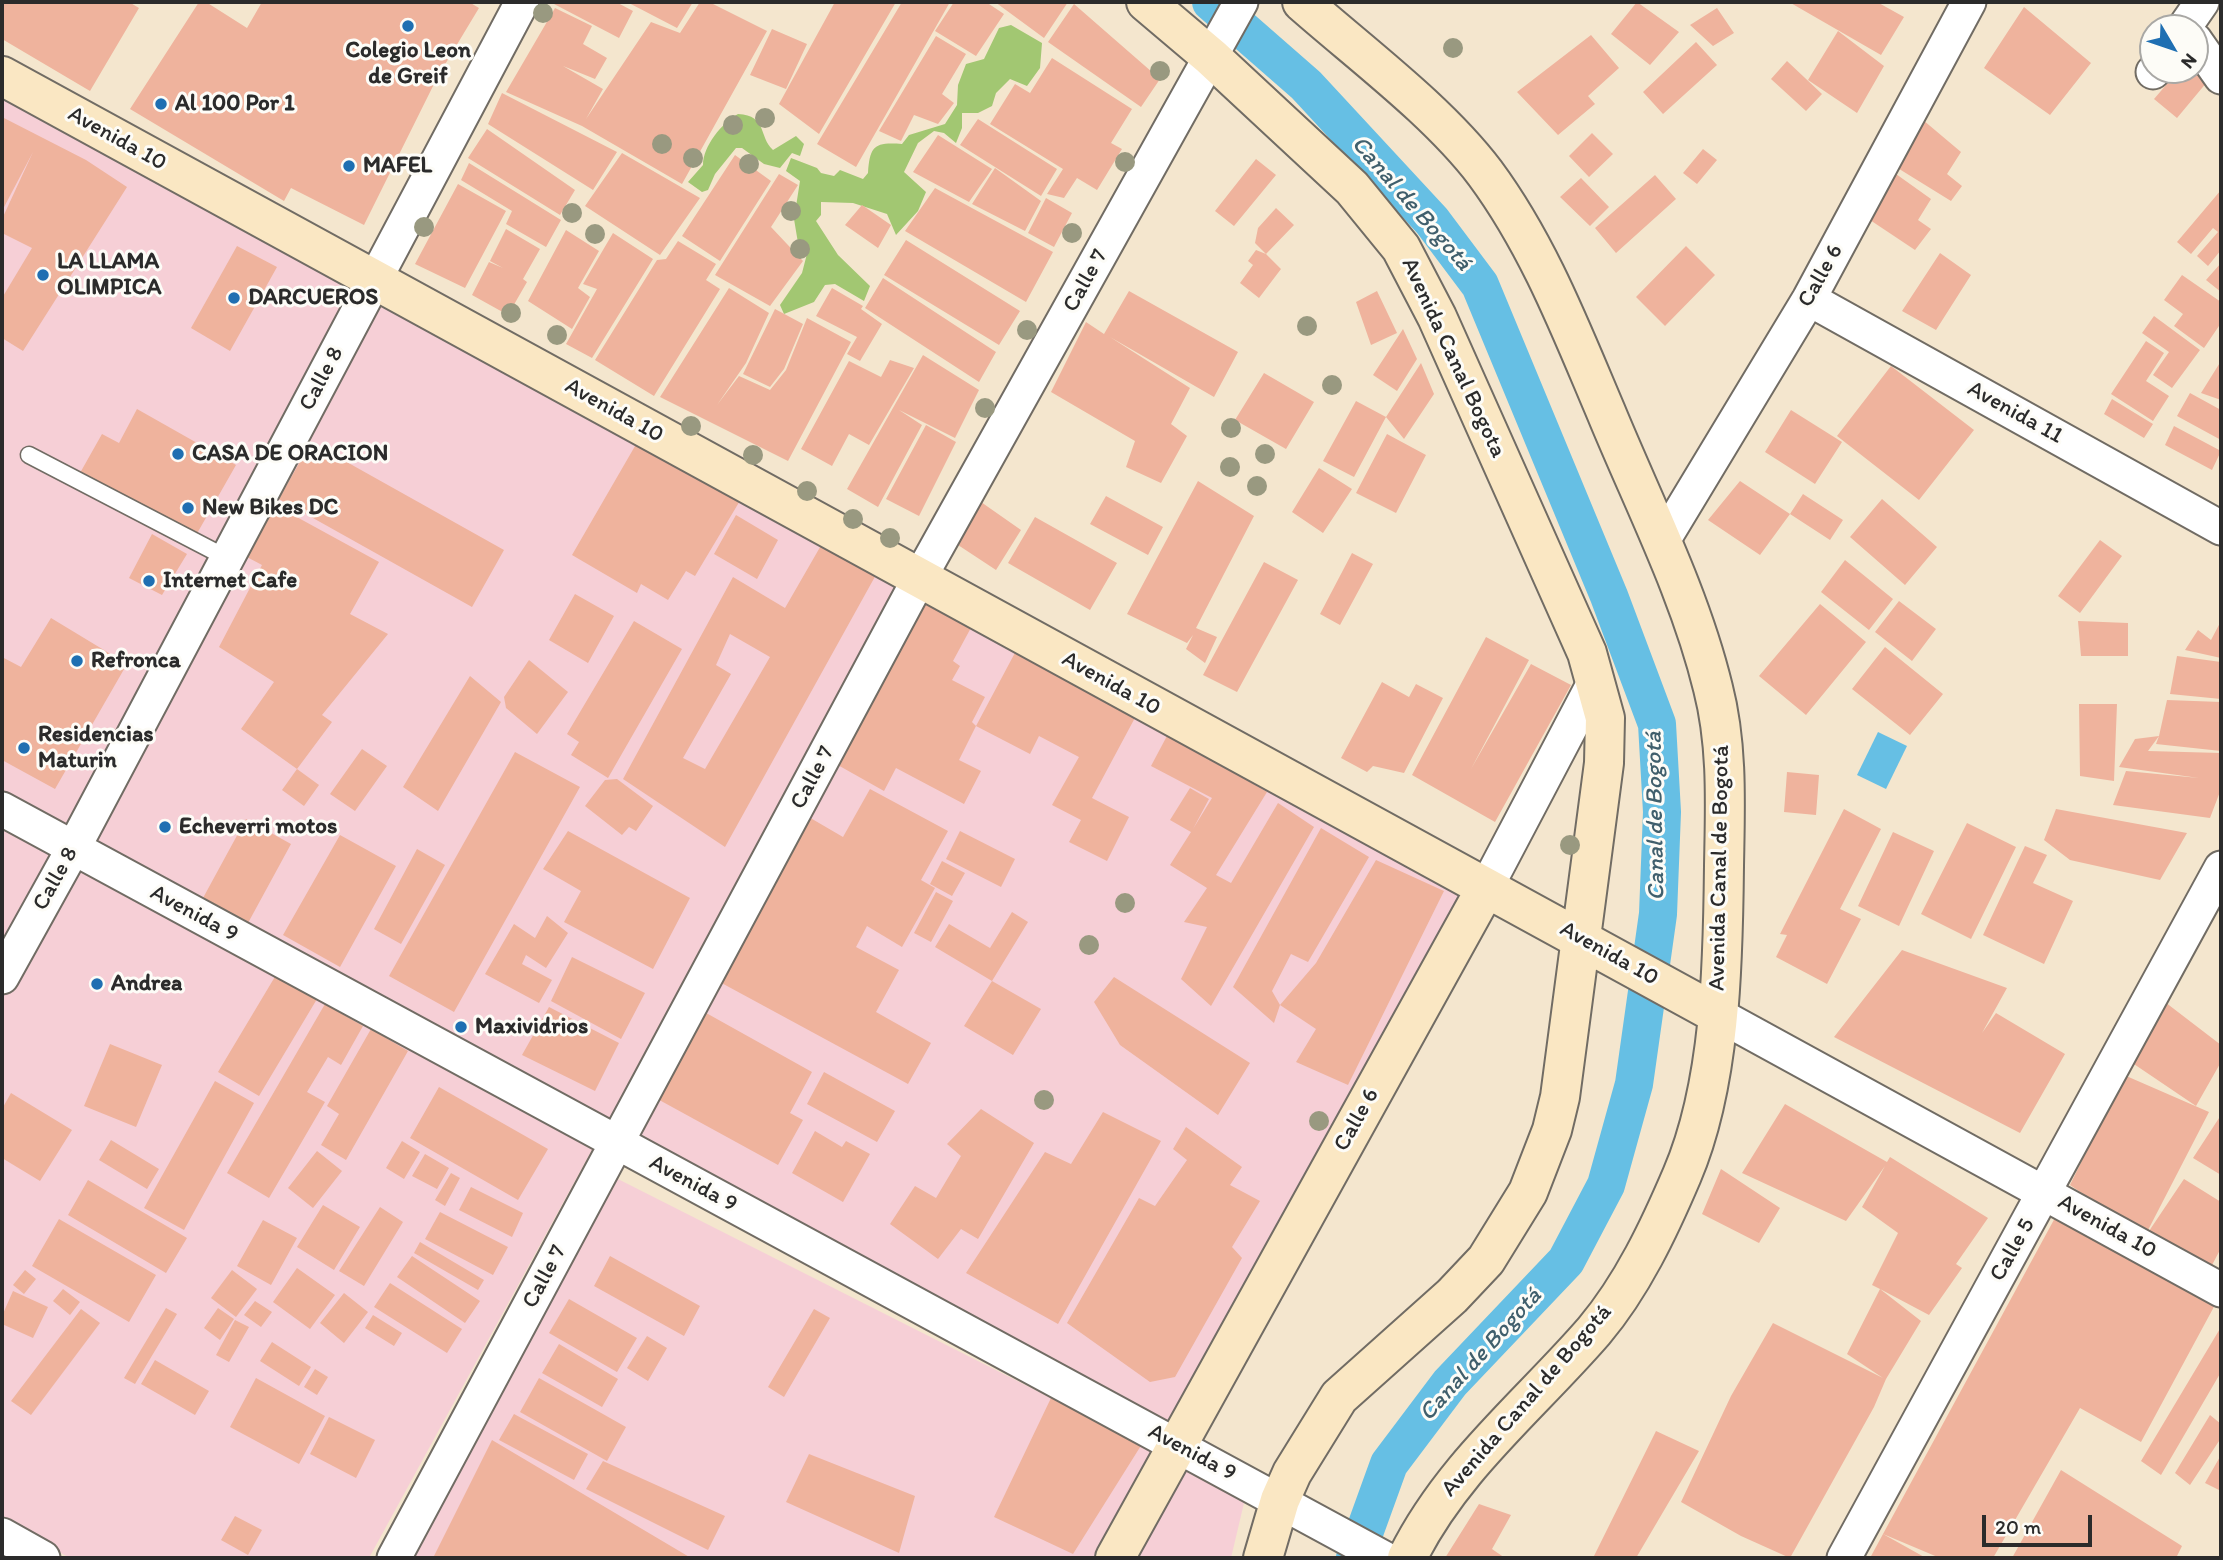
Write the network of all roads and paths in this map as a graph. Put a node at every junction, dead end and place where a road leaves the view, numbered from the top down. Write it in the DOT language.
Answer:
graph roads {
  1 [pos="522,2"];
  2 [pos="1146,2"];
  3 [pos="1241,2"];
  4 [pos="1302,2"];
  5 [pos="1969,2"];
  6 [pos="1214,51"];
  7 [pos="2209,57"];
  8 [pos="2,76"];
  9 [pos="2221,77"];
  10 [pos="375,279"];
  11 [pos="1809,299"];
  12 [pos="29,455"];
  13 [pos="2221,528"];
  14 [pos="1661,544"];
  15 [pos="227,558"];
  16 [pos="919,579"];
  17 [pos="1596,679"];
  18 [pos="2,809"];
  19 [pos="73,849"];
  20 [pos="2221,868"];
  21 [pos="1486,888"];
  22 [pos="1580,937"];
  23 [pos="2,977"];
  24 [pos="1707,1009"];
  25 [pos="617,1143"];
  26 [pos="2045,1193"];
  27 [pos="2221,1290"];
  28 [pos="1178,1445"];
  29 [pos="1280,1500"];
  30 [pos="2,1535"];
  31 [pos="1388,1556"];
  32 [pos="43,1558"];
  33 [pos="394,1558"];
  34 [pos="1115,1558"];
  35 [pos="1263,1558"];
  36 [pos="1844,1558"];
  1 -- 10 [label="street, Calle 8"];
  2 -- 6 [label="main road, Avenida Canal Bogota"];
  3 -- 6 [label="street, Calle 7"];
  4 -- 14 [label="main road, Avenida Canal de Bogotá"];
  5 -- 11 [label="street, Calle 6"];
  6 -- 16 [label="street, Calle 7"];
  6 -- 17 [label="main road, Avenida Canal Bogota"];
  7 -- 9 [label="street"];
  8 -- 10 [label="main road, Avenida 10"];
  10 -- 15 [label="street, Calle 8"];
  10 -- 16 [label="main road, Avenida 10"];
  11 -- 13 [label="street, Avenida 11"];
  11 -- 14 [label="street, Calle 6"];
  12 -- 15 [label="lane"];
  14 -- 24 [label="main road, Avenida Canal de Bogotá"];
  15 -- 19 [label="street, Calle 8"];
  16 -- 21 [label="main road, Avenida 10"];
  16 -- 25 [label="street, Calle 7"];
  17 -- 21 [label="street, Calle 6"];
  17 -- 22 [label="main road"];
  18 -- 19 [label="street, Avenida 9"];
  19 -- 23 [label="street, Calle 8"];
  19 -- 25 [label="street, Avenida 9"];
  20 -- 26 [label="street, Calle 5"];
  21 -- 22 [label="main road, Avenida 10"];
  21 -- 28 [label="main road, Calle 6"];
  22 -- 24 [label="main road, Avenida 10"];
  22 -- 29 [label="main road"];
  24 -- 26 [label="street, Avenida 10"];
  24 -- 31 [label="main road, Avenida Canal de Bogotá"];
  25 -- 28 [label="street, Avenida 9"];
  25 -- 33 [label="street, Calle 7"];
  26 -- 27 [label="street, Avenida 10"];
  26 -- 36 [label="street, Calle 5"];
  28 -- 29 [label="street, Avenida 9"];
  28 -- 34 [label="main road, Calle 6"];
  29 -- 31 [label="street, Avenida 9"];
  29 -- 35 [label="main road"];
  30 -- 32 [label="street"];
}
